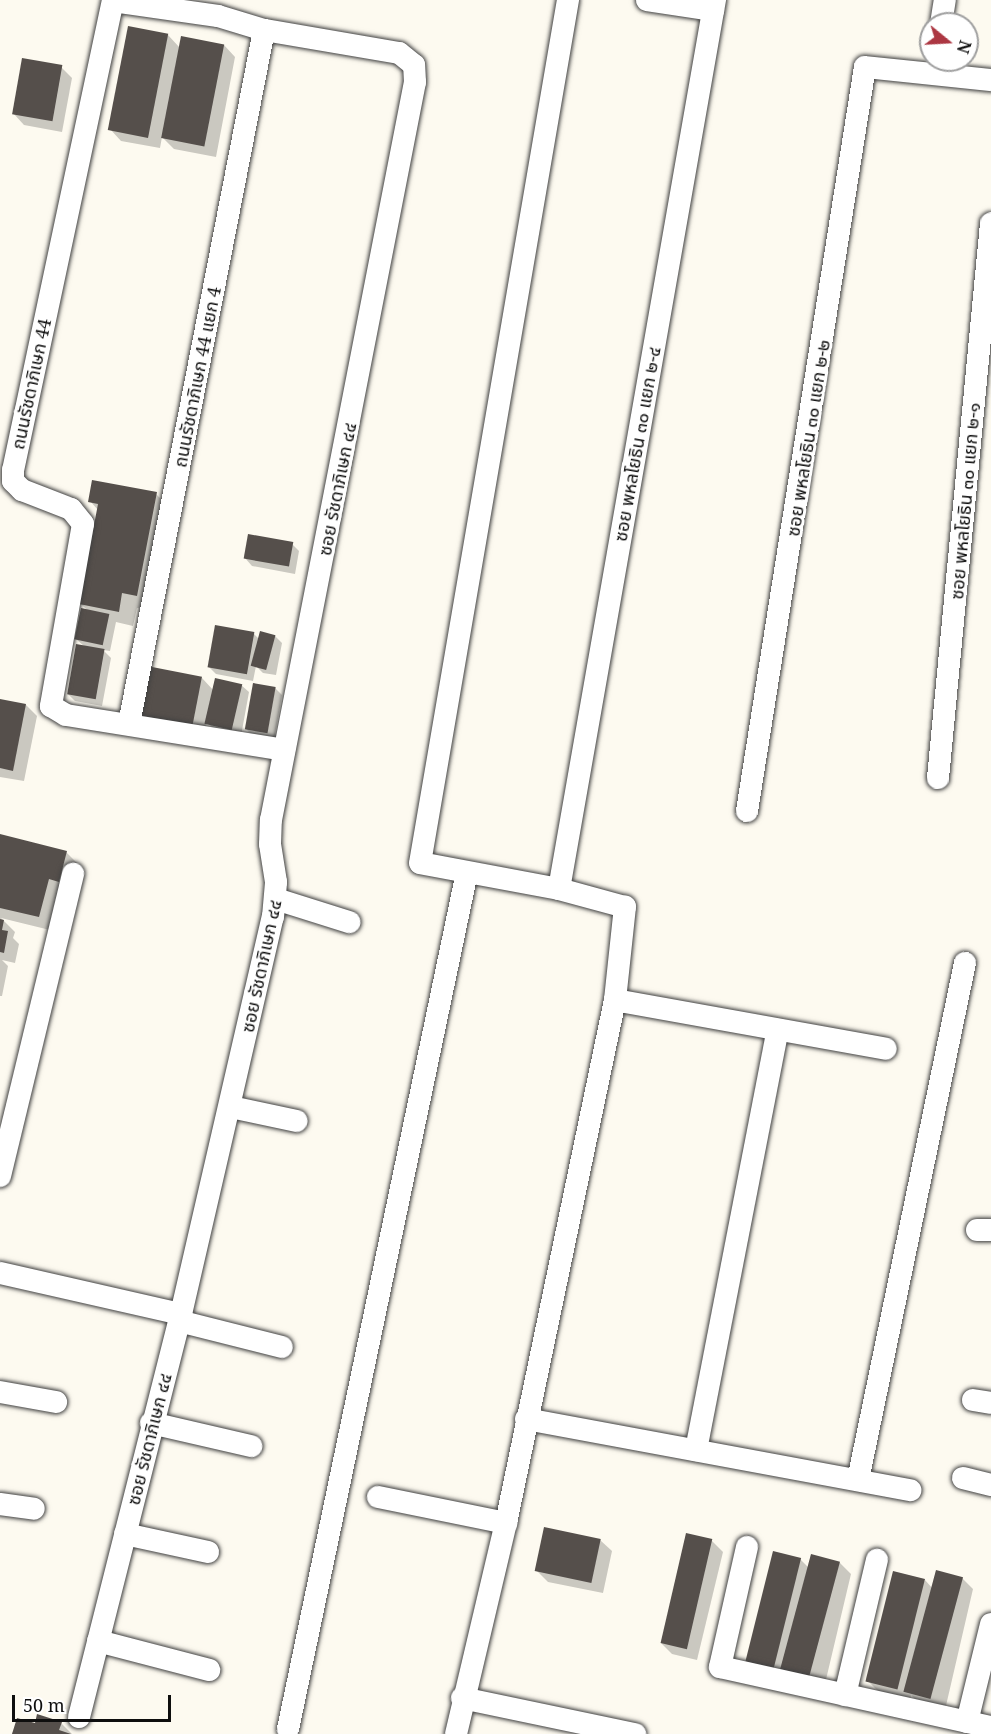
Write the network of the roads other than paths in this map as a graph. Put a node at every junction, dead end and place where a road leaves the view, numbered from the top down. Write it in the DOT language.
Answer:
graph roads {
  1 [pos="568,0"];
  2 [pos="647,0"];
  3 [pos="113,1"];
  4 [pos="714,5"];
  5 [pos="220,8"];
  6 [pos="264,30"];
  7 [pos="919,66"];
  8 [pos="960,72"];
  9 [pos="991,80"];
  10 [pos="991,224"];
  11 [pos="129,724"];
  12 [pos="284,750"];
  13 [pos="938,778"];
  14 [pos="747,811"];
  15 [pos="467,872"];
  16 [pos="73,874"];
  17 [pos="559,888"];
  18 [pos="276,899"];
  19 [pos="350,922"];
  20 [pos="965,963"];
  21 [pos="615,1000"];
  22 [pos="778,1030"];
  23 [pos="886,1048"];
  24 [pos="231,1107"];
  25 [pos="297,1121"];
  26 [pos="0,1176"];
  27 [pos="0,1273"];
  28 [pos="180,1318"];
  29 [pos="282,1347"];
  30 [pos="0,1392"];
  31 [pos="56,1402"];
  32 [pos="526,1419"];
  33 [pos="151,1423"];
  34 [pos="251,1446"];
  35 [pos="696,1450"];
  36 [pos="963,1478"];
  37 [pos="858,1480"];
  38 [pos="991,1485"];
  39 [pos="910,1490"];
  40 [pos="378,1497"];
  41 [pos="0,1504"];
  42 [pos="34,1509"];
  43 [pos="506,1523"];
  44 [pos="125,1534"];
  45 [pos="747,1547"];
  46 [pos="208,1551"];
  47 [pos="877,1560"];
  48 [pos="991,1624"];
  49 [pos="98,1641"];
  50 [pos="209,1670"];
  51 [pos="845,1695"];
  52 [pos="462,1698"];
  53 [pos="79,1717"];
  54 [pos="967,1722"];
  55 [pos="991,1727"];
  56 [pos="288,1729"];
  57 [pos="456,1734"];
  58 [pos="635,1734"];
  1 -- 15 [label="street"];
  2 -- 4 [label="street"];
  3 -- 5 [label="street"];
  3 -- 11 [label="street, ถนนรัชดาภิเษก 44"];
  4 -- 17 [label="street, ซอย พหลโยธิน ๓๐ แยก ๒-๔"];
  5 -- 6 [label="street"];
  6 -- 11 [label="street, ถนนรัชดาภิเษก 44 แยก 4"];
  6 -- 12 [label="street, ซอย รัชดาภิเษก ๔๔"];
  7 -- 14 [label="street, ซอย พหลโยธิน ๓๐ แยก ๒-๒"];
  8 -- 9 [label="street"];
  10 -- 13 [label="street, ซอย พหลโยธิน ๓๐ แยก ๒-๑"];
  11 -- 12 [label="street, ถนนรัชดาภิเษก 44"];
  12 -- 18 [label="street, ซอย รัชดาภิเษก ๔๔"];
  15 -- 17 [label="street"];
  15 -- 56 [label="street"];
  16 -- 26 [label="street"];
  17 -- 21 [label="street"];
  18 -- 19 [label="street"];
  18 -- 24 [label="street, ซอย รัชดาภิเษก ๔๔"];
  20 -- 37 [label="street"];
  21 -- 22 [label="street"];
  21 -- 32 [label="street"];
  22 -- 23 [label="street"];
  22 -- 35 [label="street"];
  24 -- 25 [label="street"];
  24 -- 28 [label="street, ซอย รัชดาภิเษก ๔๔"];
  27 -- 28 [label="street"];
  28 -- 29 [label="street"];
  28 -- 33 [label="street, ซอย รัชดาภิเษก ๔๔"];
  30 -- 31 [label="street"];
  32 -- 35 [label="street"];
  32 -- 43 [label="street"];
  33 -- 34 [label="street"];
  33 -- 44 [label="street, ซอย รัชดาภิเษก ๔๔"];
  35 -- 37 [label="street"];
  36 -- 38 [label="street"];
  37 -- 39 [label="street"];
  40 -- 43 [label="street"];
  41 -- 42 [label="street"];
  43 -- 52 [label="street"];
  44 -- 46 [label="street"];
  44 -- 49 [label="street, ซอย รัชดาภิเษก ๔๔"];
  45 -- 51 [label="street"];
  47 -- 51 [label="street"];
  48 -- 54 [label="street"];
  49 -- 50 [label="street"];
  49 -- 53 [label="street, ซอย รัชดาภิเษก ๔๔"];
  51 -- 54 [label="street"];
  52 -- 57 [label="street"];
  52 -- 58 [label="street"];
  54 -- 55 [label="street"];
}
